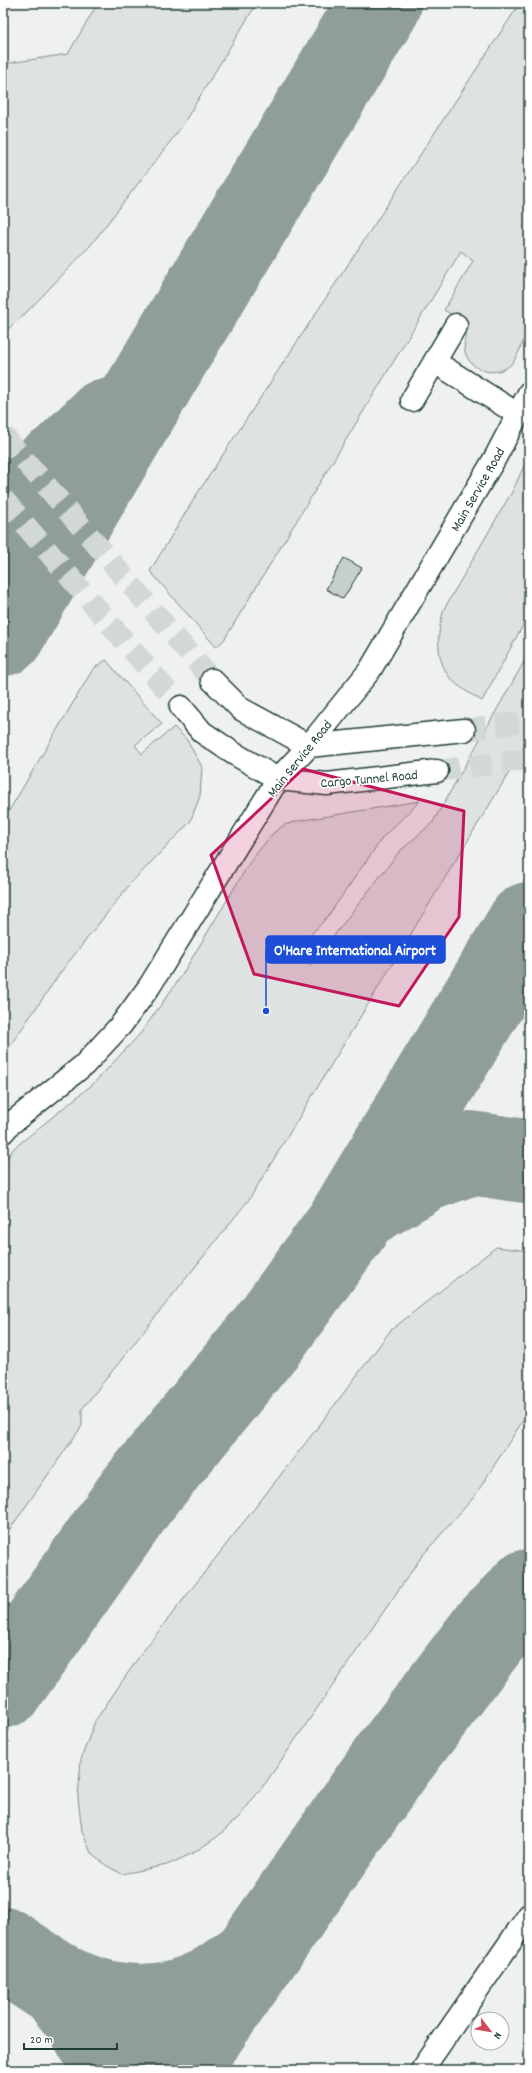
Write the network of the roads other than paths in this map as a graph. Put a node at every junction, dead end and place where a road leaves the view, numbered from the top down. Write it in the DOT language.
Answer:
graph roads {
  1 [pos="456,325"];
  2 [pos="435,362"];
  3 [pos="529,393"];
  4 [pos="412,400"];
  5 [pos="519,415"];
  6 [pos="212,680"];
  7 [pos="181,707"];
  8 [pos="464,730"];
  9 [pos="309,746"];
  10 [pos="437,771"];
  11 [pos="278,779"];
  12 [pos="3,1132"];
  13 [pos="529,1915"];
  14 [pos="422,2070"];
  1 -- 2 [label="lane"];
  2 -- 4 [label="lane"];
  2 -- 5 [label="lane"];
  3 -- 5 [label="lane, Main Service Road"];
  5 -- 9 [label="lane, Main Service Road"];
  6 -- 9 [label="lane"];
  7 -- 11 [label="lane, Cargo Tunnel Road"];
  8 -- 9 [label="lane"];
  9 -- 11 [label="lane, Main Service Road"];
  10 -- 11 [label="lane, Cargo Tunnel Road"];
  11 -- 12 [label="lane, Main Service Road"];
  13 -- 14 [label="lane"];
}
